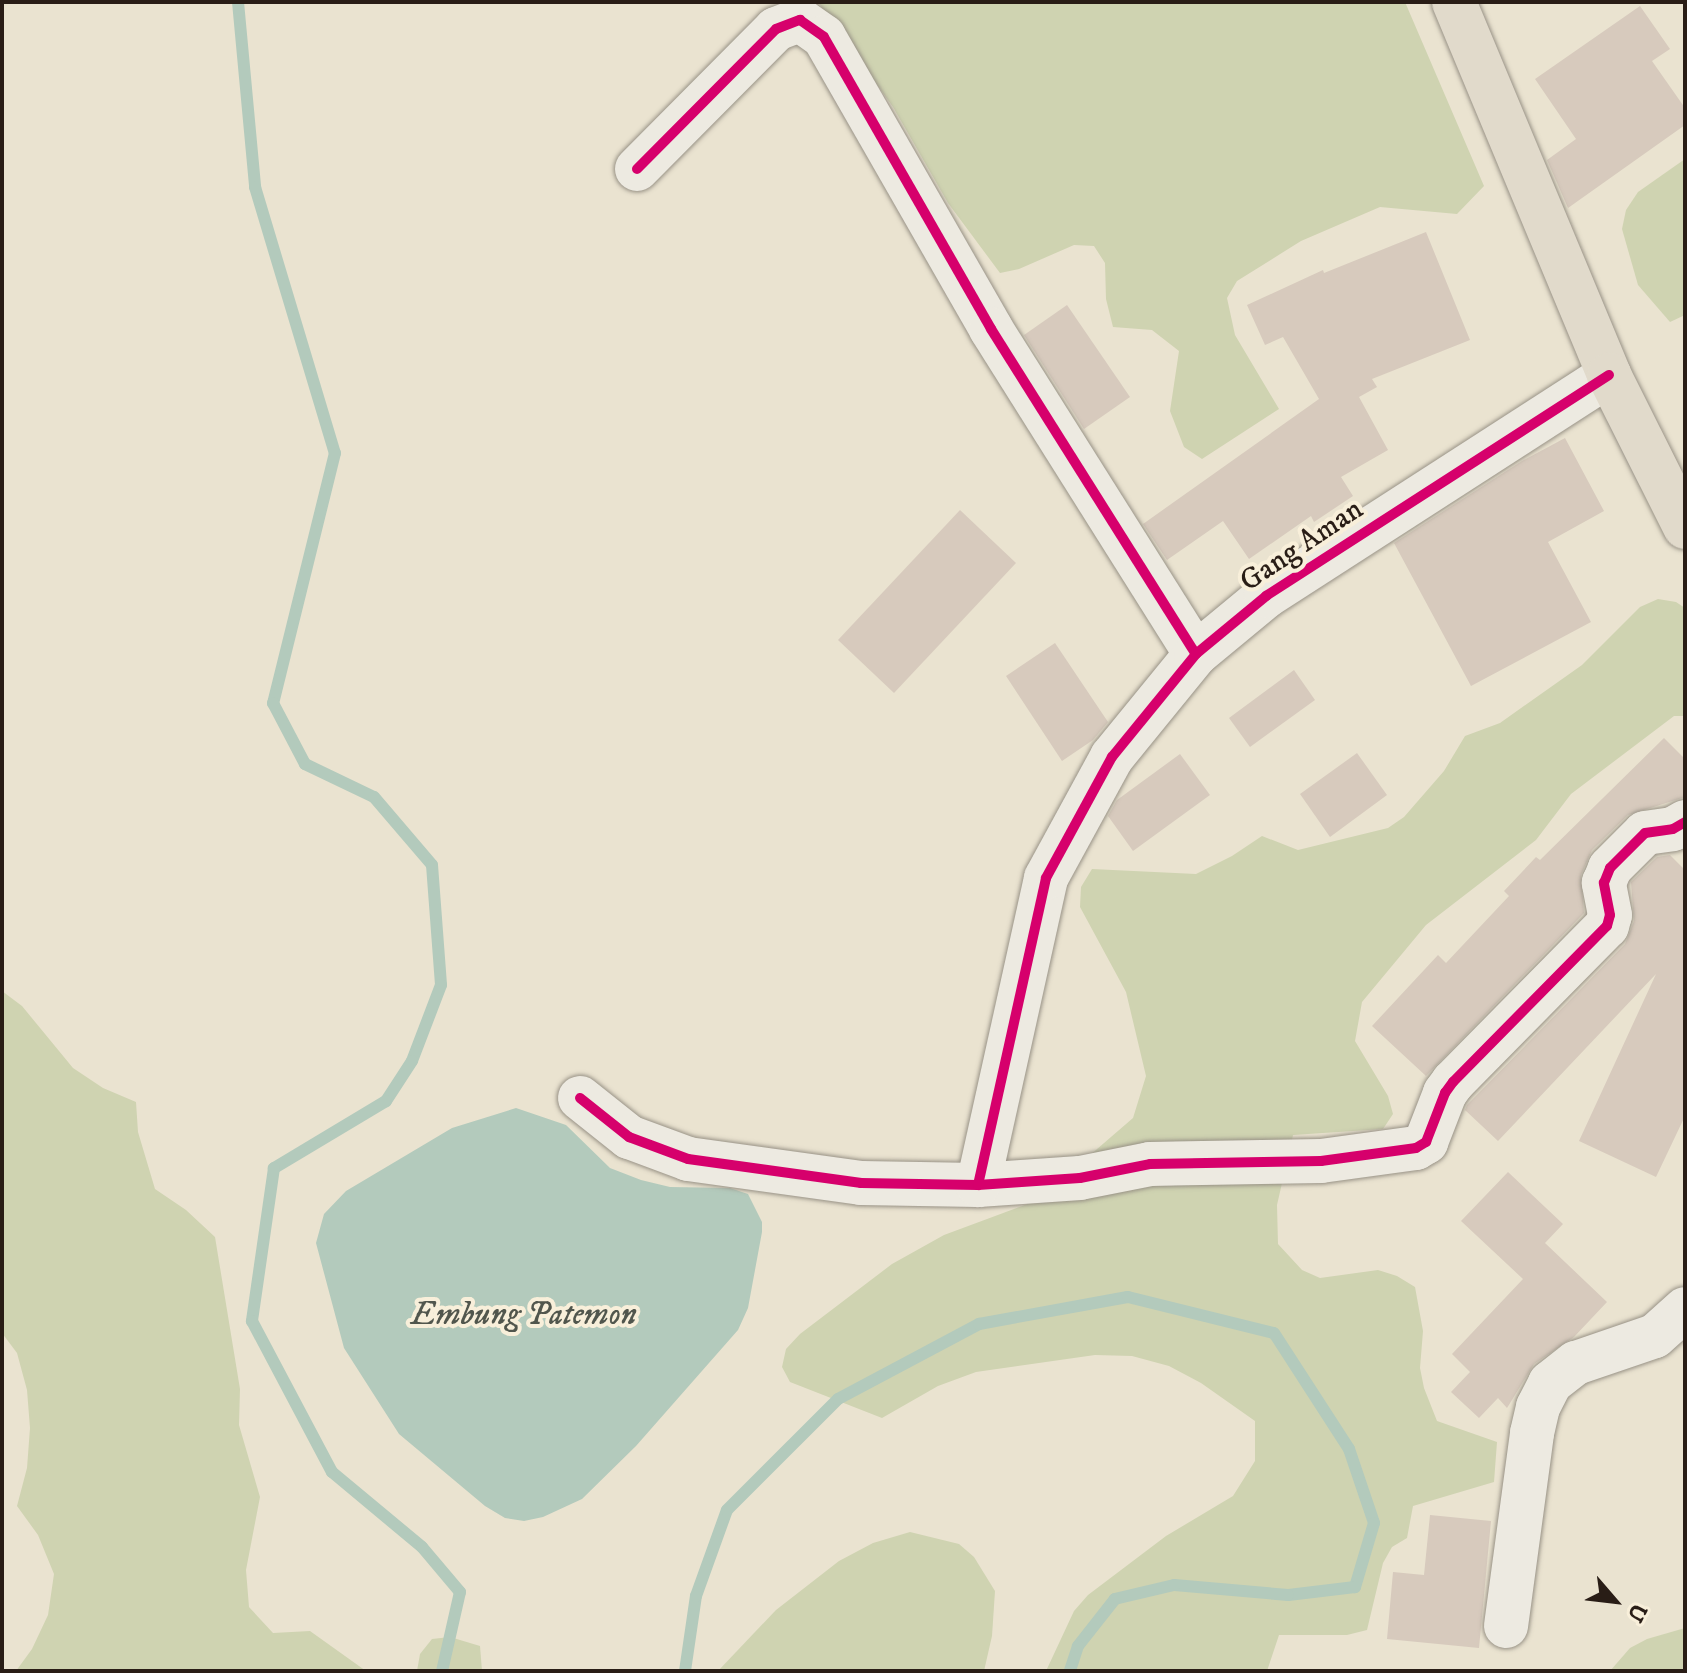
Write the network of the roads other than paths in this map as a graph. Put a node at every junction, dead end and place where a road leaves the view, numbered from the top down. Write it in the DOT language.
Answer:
graph roads {
  1 [pos="1454,2"];
  2 [pos="637,169"];
  3 [pos="1609,375"];
  4 [pos="1685,527"];
  5 [pos="1196,654"];
  6 [pos="1685,822"];
  7 [pos="580,1098"];
  8 [pos="978,1185"];
  9 [pos="1685,1309"];
  10 [pos="1506,1626"];
  1 -- 3 [label="main road"];
  2 -- 5 [label="street"];
  3 -- 4 [label="main road"];
  3 -- 5 [label="street, Gang Aman"];
  5 -- 8 [label="street, Gang Aman"];
  6 -- 8 [label="street"];
  7 -- 8 [label="street"];
  9 -- 10 [label="street"];
}
